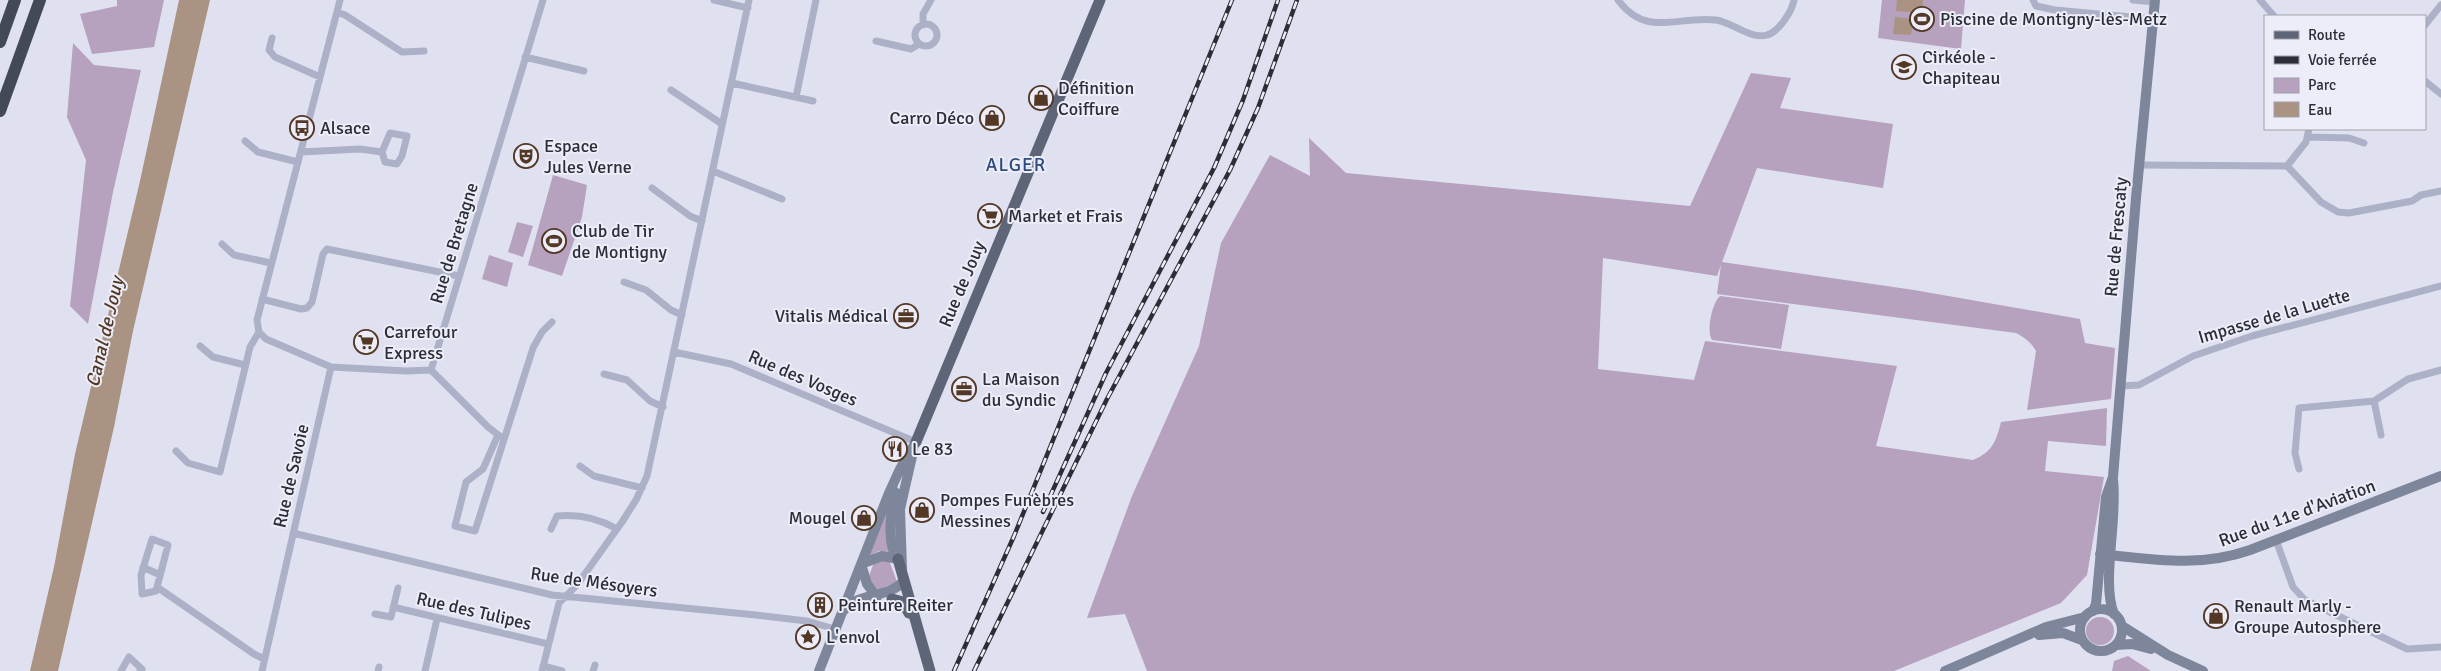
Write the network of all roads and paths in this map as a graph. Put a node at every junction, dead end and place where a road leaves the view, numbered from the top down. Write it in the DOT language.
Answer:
graph roads {
  1 [pos="15,0"];
  2 [pos="40,0"];
  3 [pos="340,0"];
  4 [pos="543,0"];
  5 [pos="714,0"];
  6 [pos="816,0"];
  7 [pos="931,0"];
  8 [pos="1100,0"];
  9 [pos="1618,0"];
  10 [pos="1794,0"];
  11 [pos="2033,0"];
  12 [pos="2133,0"];
  13 [pos="2260,0"];
  14 [pos="2155,1"];
  15 [pos="748,4"];
  16 [pos="2441,5"];
  17 [pos="337,12"];
  18 [pos="2273,15"];
  19 [pos="2153,19"];
  20 [pos="923,24"];
  21 [pos="2426,24"];
  22 [pos="1,37"];
  23 [pos="272,38"];
  24 [pos="876,41"];
  25 [pos="919,44"];
  26 [pos="424,51"];
  27 [pos="525,57"];
  28 [pos="584,72"];
  29 [pos="320,76"];
  30 [pos="2426,82"];
  31 [pos="732,83"];
  32 [pos="671,90"];
  33 [pos="2441,94"];
  34 [pos="796,97"];
  35 [pos="813,101"];
  36 [pos="0,111"];
  37 [pos="722,124"];
  38 [pos="2309,130"];
  39 [pos="2309,137"];
  40 [pos="245,141"];
  41 [pos="2364,143"];
  42 [pos="300,152"];
  43 [pos="382,152"];
  44 [pos="298,162"];
  45 [pos="2139,164"];
  46 [pos="2287,166"];
  47 [pos="713,172"];
  48 [pos="652,188"];
  49 [pos="2441,191"];
  50 [pos="782,200"];
  51 [pos="702,221"];
  52 [pos="222,244"];
  53 [pos="271,263"];
  54 [pos="460,276"];
  55 [pos="624,282"];
  56 [pos="2441,286"];
  57 [pos="262,299"];
  58 [pos="682,315"];
  59 [pos="552,322"];
  60 [pos="259,332"];
  61 [pos="200,346"];
  62 [pos="674,352"];
  63 [pos="245,365"];
  64 [pos="331,368"];
  65 [pos="431,370"];
  66 [pos="2441,370"];
  67 [pos="604,374"];
  68 [pos="2120,386"];
  69 [pos="2374,401"];
  70 [pos="662,407"];
  71 [pos="2381,435"];
  72 [pos="501,436"];
  73 [pos="916,442"];
  74 [pos="176,451"];
  75 [pos="580,466"];
  76 [pos="483,469"];
  77 [pos="494,469"];
  78 [pos="900,469"];
  79 [pos="2299,469"];
  80 [pos="2441,476"];
  81 [pos="2113,477"];
  82 [pos="642,488"];
  83 [pos="551,529"];
  84 [pos="617,529"];
  85 [pos="294,533"];
  86 [pos="2276,540"];
  87 [pos="2100,554"];
  88 [pos="2111,555"];
  89 [pos="898,559"];
  90 [pos="861,564"];
  91 [pos="143,567"];
  92 [pos="160,575"];
  93 [pos="903,576"];
  94 [pos="157,587"];
  95 [pos="398,588"];
  96 [pos="876,596"];
  97 [pos="565,597"];
  98 [pos="892,599"];
  99 [pos="393,608"];
  100 [pos="842,612"];
  101 [pos="375,614"];
  102 [pos="2089,614"];
  103 [pos="2114,614"];
  104 [pos="437,619"];
  105 [pos="2122,626"];
  106 [pos="835,629"];
  107 [pos="2082,640"];
  108 [pos="2016,641"];
  109 [pos="922,642"];
  110 [pos="548,644"];
  111 [pos="2116,645"];
  112 [pos="2441,647"];
  113 [pos="2168,655"];
  114 [pos="264,660"];
  115 [pos="543,668"];
  116 [pos="121,671"];
  117 [pos="140,671"];
  118 [pos="262,671"];
  119 [pos="425,671"];
  120 [pos="562,671"];
  121 [pos="819,671"];
  122 [pos="930,671"];
  123 [pos="1945,671"];
  124 [pos="2203,671"];
  1 -- 22 [label="highway"];
  2 -- 36 [label="highway"];
  3 -- 17 [label="street"];
  4 -- 27 [label="street, Rue de Bretagne"];
  5 -- 15 [label="street"];
  6 -- 34 [label="street"];
  7 -- 20 [label="street"];
  8 -- 73 [label="main road, Rue de Jouy"];
  9 -- 10 [label="street"];
  11 -- 19 [label="street"];
  12 -- 14 [label="street"];
  13 -- 18 [label="street"];
  14 -- 19 [label="main road, Rue de Frescaty"];
  15 -- 31 [label="street"];
  16 -- 21 [label="street"];
  17 -- 26 [label="street"];
  17 -- 29 [label="street"];
  19 -- 45 [label="main road, Rue de Frescaty"];
  20 -- 25 [label="street"];
  20 -- 25 [label="street"];
  23 -- 29 [label="street"];
  24 -- 25 [label="street"];
  27 -- 28 [label="street"];
  27 -- 54 [label="street, Rue de Bretagne"];
  29 -- 42 [label="street"];
  30 -- 33 [label="street"];
  31 -- 34 [label="street"];
  31 -- 37 [label="street"];
  32 -- 37 [label="street"];
  34 -- 35 [label="street"];
  37 -- 47 [label="street"];
  38 -- 39 [label="street"];
  39 -- 41 [label="street"];
  39 -- 46 [label="street"];
  40 -- 44 [label="street"];
  42 -- 43 [label="street"];
  42 -- 44 [label="street"];
  43 -- 43 [label="street"];
  44 -- 53 [label="street"];
  45 -- 46 [label="street"];
  45 -- 68 [label="main road, Rue de Frescaty"];
  46 -- 49 [label="street"];
  47 -- 50 [label="street"];
  47 -- 51 [label="street"];
  48 -- 51 [label="street"];
  51 -- 58 [label="street"];
  52 -- 53 [label="street"];
  53 -- 57 [label="street"];
  54 -- 57 [label="street"];
  54 -- 65 [label="street, Rue de Bretagne"];
  55 -- 58 [label="street"];
  56 -- 68 [label="street, Impasse de la Luette"];
  57 -- 60 [label="street"];
  58 -- 62 [label="street"];
  59 -- 72 [label="street"];
  60 -- 63 [label="street"];
  60 -- 64 [label="street"];
  61 -- 63 [label="street"];
  62 -- 70 [label="street"];
  62 -- 73 [label="street, Rue des Vosges"];
  63 -- 74 [label="street"];
  64 -- 65 [label="street"];
  64 -- 85 [label="street, Rue de Savoie"];
  65 -- 72 [label="street"];
  66 -- 69 [label="street"];
  67 -- 70 [label="street"];
  68 -- 81 [label="main road, Rue de Frescaty"];
  69 -- 71 [label="street"];
  69 -- 79 [label="street"];
  70 -- 82 [label="street"];
  72 -- 76 [label="street"];
  72 -- 77 [label="street"];
  73 -- 78 [label="main road, Rue de Jouy"];
  73 -- 93 [label="main road"];
  75 -- 82 [label="street"];
  76 -- 77 [label="street"];
  76 -- 77 [label="street"];
  78 -- 89 [label="main road, Rue de Jouy"];
  78 -- 90 [label="main road, Rue de Jouy"];
  80 -- 86 [label="main road, Rue du 11e d'Aviation"];
  81 -- 87 [label="main road, Rue de Frescaty"];
  81 -- 88 [label="main road, Rue de Frescaty"];
  82 -- 84 [label="street"];
  83 -- 84 [label="street"];
  84 -- 97 [label="street"];
  85 -- 97 [label="street, Rue de Mésoyers"];
  85 -- 114 [label="street, Rue de Savoie"];
  86 -- 88 [label="main road, Rue du 11e d'Aviation"];
  86 -- 112 [label="street"];
  87 -- 88 [label="main road, Rue du 11e d'Aviation"];
  87 -- 102 [label="main road, Rue de Frescaty"];
  88 -- 103 [label="main road, Rue de Frescaty"];
  89 -- 90 [label="main road"];
  89 -- 93 [label="main road, Rue de Jouy"];
  90 -- 96 [label="main road"];
  90 -- 100 [label="main road, Rue de Jouy"];
  91 -- 92 [label="street"];
  91 -- 92 [label="street"];
  91 -- 94 [label="street"];
  92 -- 94 [label="street"];
  93 -- 96 [label="main road"];
  93 -- 109 [label="main road, Rue de Jouy"];
  94 -- 114 [label="street"];
  95 -- 99 [label="street, Rue des Tulipes"];
  96 -- 98 [label="main road"];
  96 -- 100 [label="main road"];
  97 -- 106 [label="street, Rue de Mésoyers"];
  97 -- 110 [label="street"];
  98 -- 109 [label="main road"];
  99 -- 101 [label="street, Rue des Tulipes"];
  99 -- 104 [label="street, Rue des Tulipes"];
  100 -- 106 [label="main road, Rue de Jouy"];
  102 -- 103 [label="main road"];
  102 -- 107 [label="main road"];
  102 -- 108 [label="main road"];
  103 -- 105 [label="main road"];
  104 -- 110 [label="street, Rue des Tulipes"];
  104 -- 119 [label="street"];
  105 -- 111 [label="main road"];
  105 -- 113 [label="main road"];
  106 -- 121 [label="main road, Rue de Jouy"];
  107 -- 108 [label="main road"];
  107 -- 111 [label="main road"];
  108 -- 123 [label="main road"];
  109 -- 122 [label="main road, Rue de Jouy"];
  110 -- 115 [label="street"];
  111 -- 113 [label="main road"];
  113 -- 124 [label="main road"];
  114 -- 118 [label="street, Rue de Savoie"];
  115 -- 120 [label="street"];
  116 -- 117 [label="street"];
}
